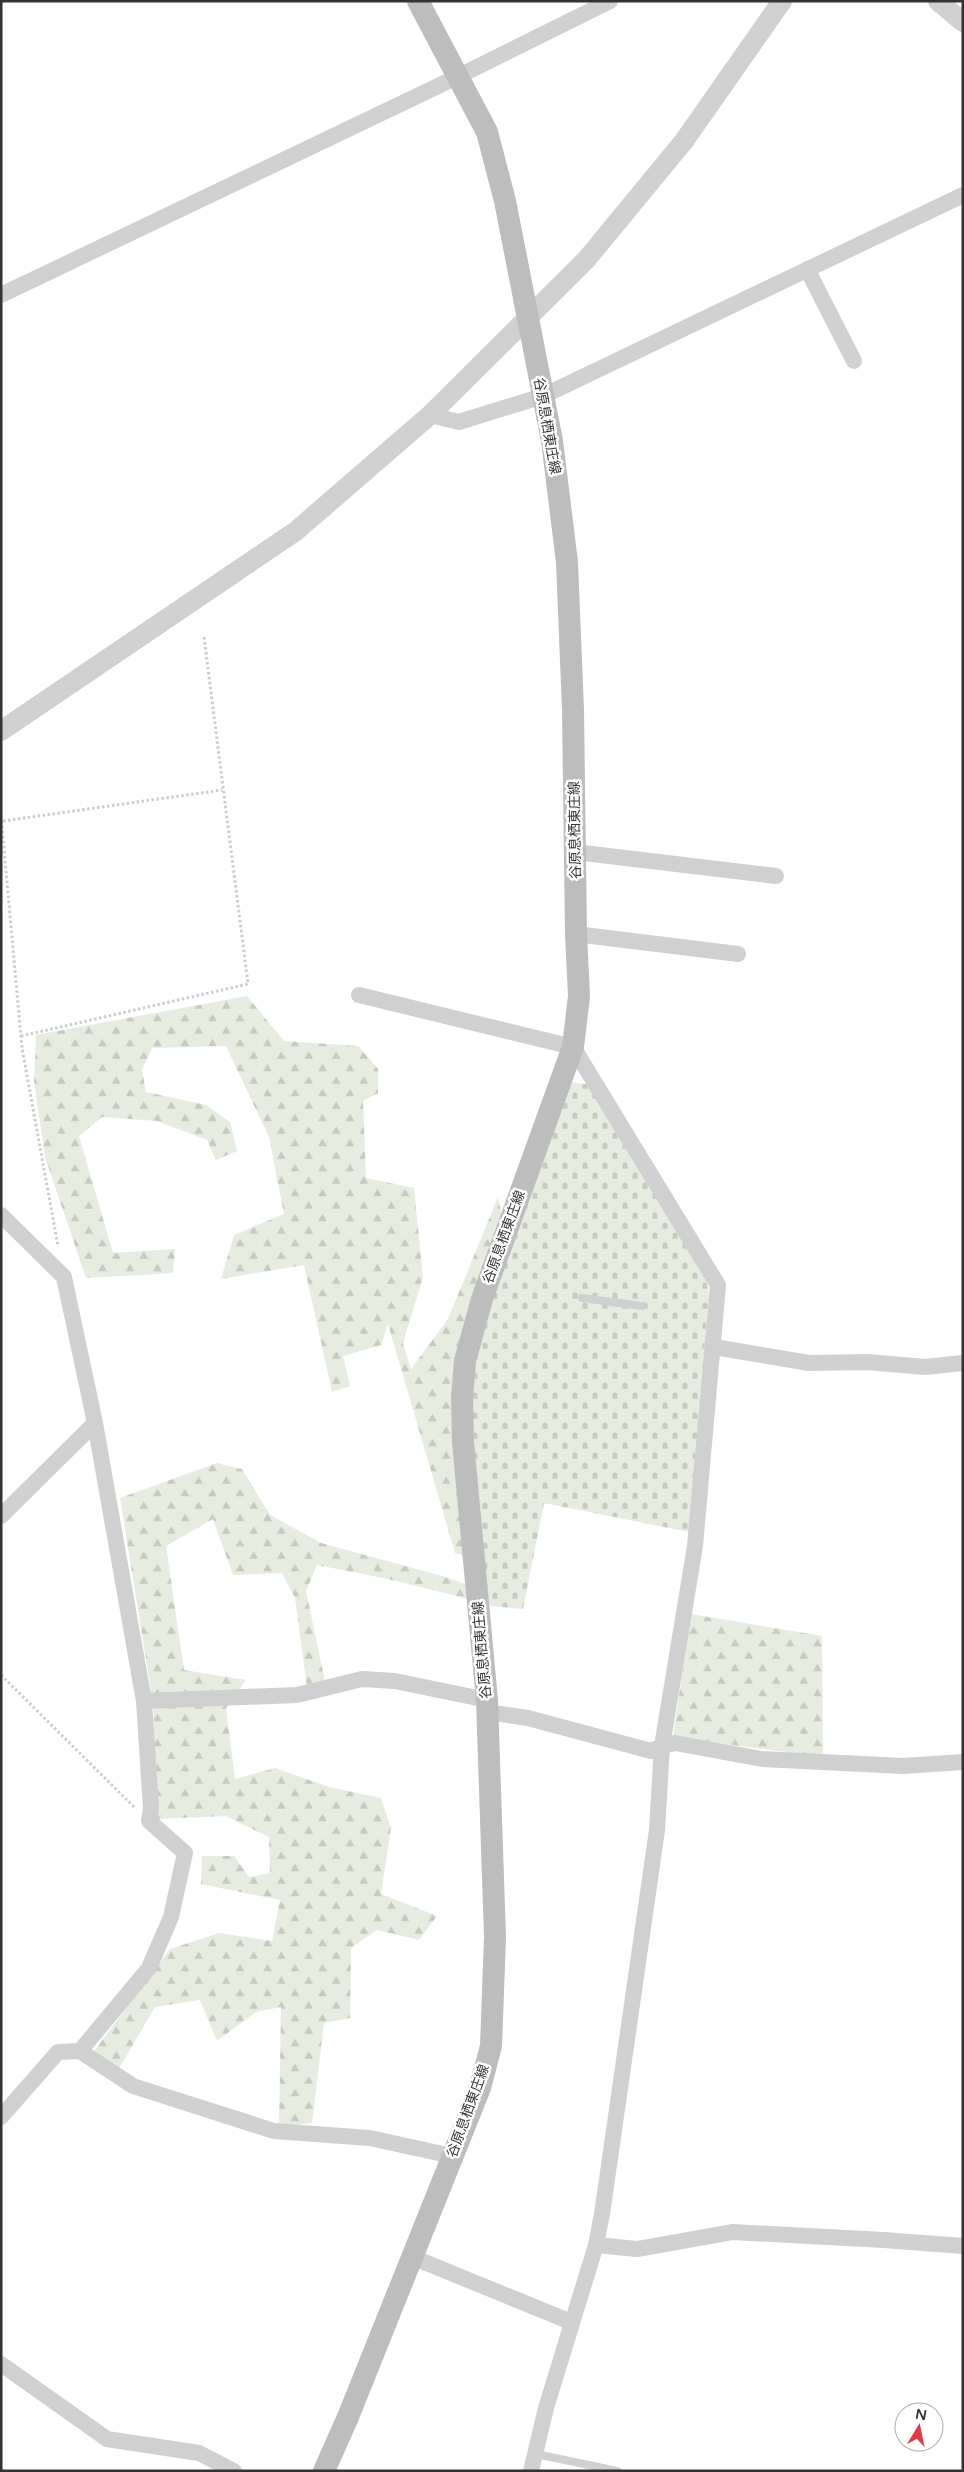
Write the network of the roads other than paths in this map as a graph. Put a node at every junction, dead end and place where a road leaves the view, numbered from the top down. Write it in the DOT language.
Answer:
graph roads {
  1 [pos="418,1"];
  2 [pos="610,1"];
  3 [pos="782,1"];
  4 [pos="938,1"];
  5 [pos="963,22"];
  6 [pos="459,76"];
  7 [pos="963,194"];
  8 [pos="807,269"];
  9 [pos="1,295"];
  10 [pos="528,319"];
  11 [pos="854,361"];
  12 [pos="543,396"];
  13 [pos="430,415"];
  14 [pos="1,731"];
  15 [pos="575,852"];
  16 [pos="776,876"];
  17 [pos="576,934"];
  18 [pos="738,954"];
  19 [pos="359,995"];
  20 [pos="573,1047"];
  21 [pos="1,1215"];
  22 [pos="582,1298"];
  23 [pos="642,1306"];
  24 [pos="714,1347"];
  25 [pos="963,1363"];
  26 [pos="95,1423"];
  27 [pos="1,1516"];
  28 [pos="144,1701"];
  29 [pos="487,1706"];
  30 [pos="662,1746"];
  31 [pos="963,1762"];
  32 [pos="80,2051"];
  33 [pos="1,2118"];
  34 [pos="452,2156"];
  35 [pos="596,2246"];
  36 [pos="963,2246"];
  37 [pos="412,2257"];
  38 [pos="571,2322"];
  39 [pos="1,2364"];
  40 [pos="536,2454"];
  41 [pos="234,2471"];
  42 [pos="324,2471"];
  43 [pos="531,2471"];
  44 [pos="618,2471"];
  1 -- 6 [label="main road, 谷原息栖東庄線"];
  2 -- 6 [label="street"];
  3 -- 10 [label="street"];
  4 -- 5 [label="street"];
  6 -- 9 [label="street"];
  6 -- 10 [label="main road, 谷原息栖東庄線"];
  7 -- 8 [label="street"];
  8 -- 11 [label="street"];
  8 -- 12 [label="street"];
  10 -- 12 [label="main road, 谷原息栖東庄線"];
  10 -- 13 [label="street"];
  12 -- 13 [label="street"];
  12 -- 15 [label="main road, 谷原息栖東庄線"];
  13 -- 14 [label="street"];
  15 -- 16 [label="street"];
  15 -- 17 [label="main road, 谷原息栖東庄線"];
  17 -- 18 [label="street"];
  17 -- 20 [label="main road, 谷原息栖東庄線"];
  19 -- 20 [label="street"];
  20 -- 24 [label="street"];
  20 -- 29 [label="main road, 谷原息栖東庄線"];
  21 -- 26 [label="street"];
  22 -- 23 [label="lane"];
  24 -- 25 [label="street"];
  24 -- 30 [label="street"];
  26 -- 27 [label="street"];
  26 -- 28 [label="street"];
  28 -- 29 [label="street"];
  28 -- 32 [label="street"];
  29 -- 30 [label="street"];
  29 -- 34 [label="main road, 谷原息栖東庄線"];
  30 -- 31 [label="street"];
  30 -- 35 [label="street"];
  32 -- 33 [label="street"];
  32 -- 34 [label="street"];
  34 -- 37 [label="main road, 谷原息栖東庄線"];
  35 -- 36 [label="street"];
  35 -- 38 [label="street"];
  37 -- 38 [label="street"];
  37 -- 42 [label="main road, 谷原息栖東庄線"];
  38 -- 40 [label="street"];
  39 -- 41 [label="street"];
  40 -- 43 [label="street"];
  40 -- 44 [label="lane"];
}
